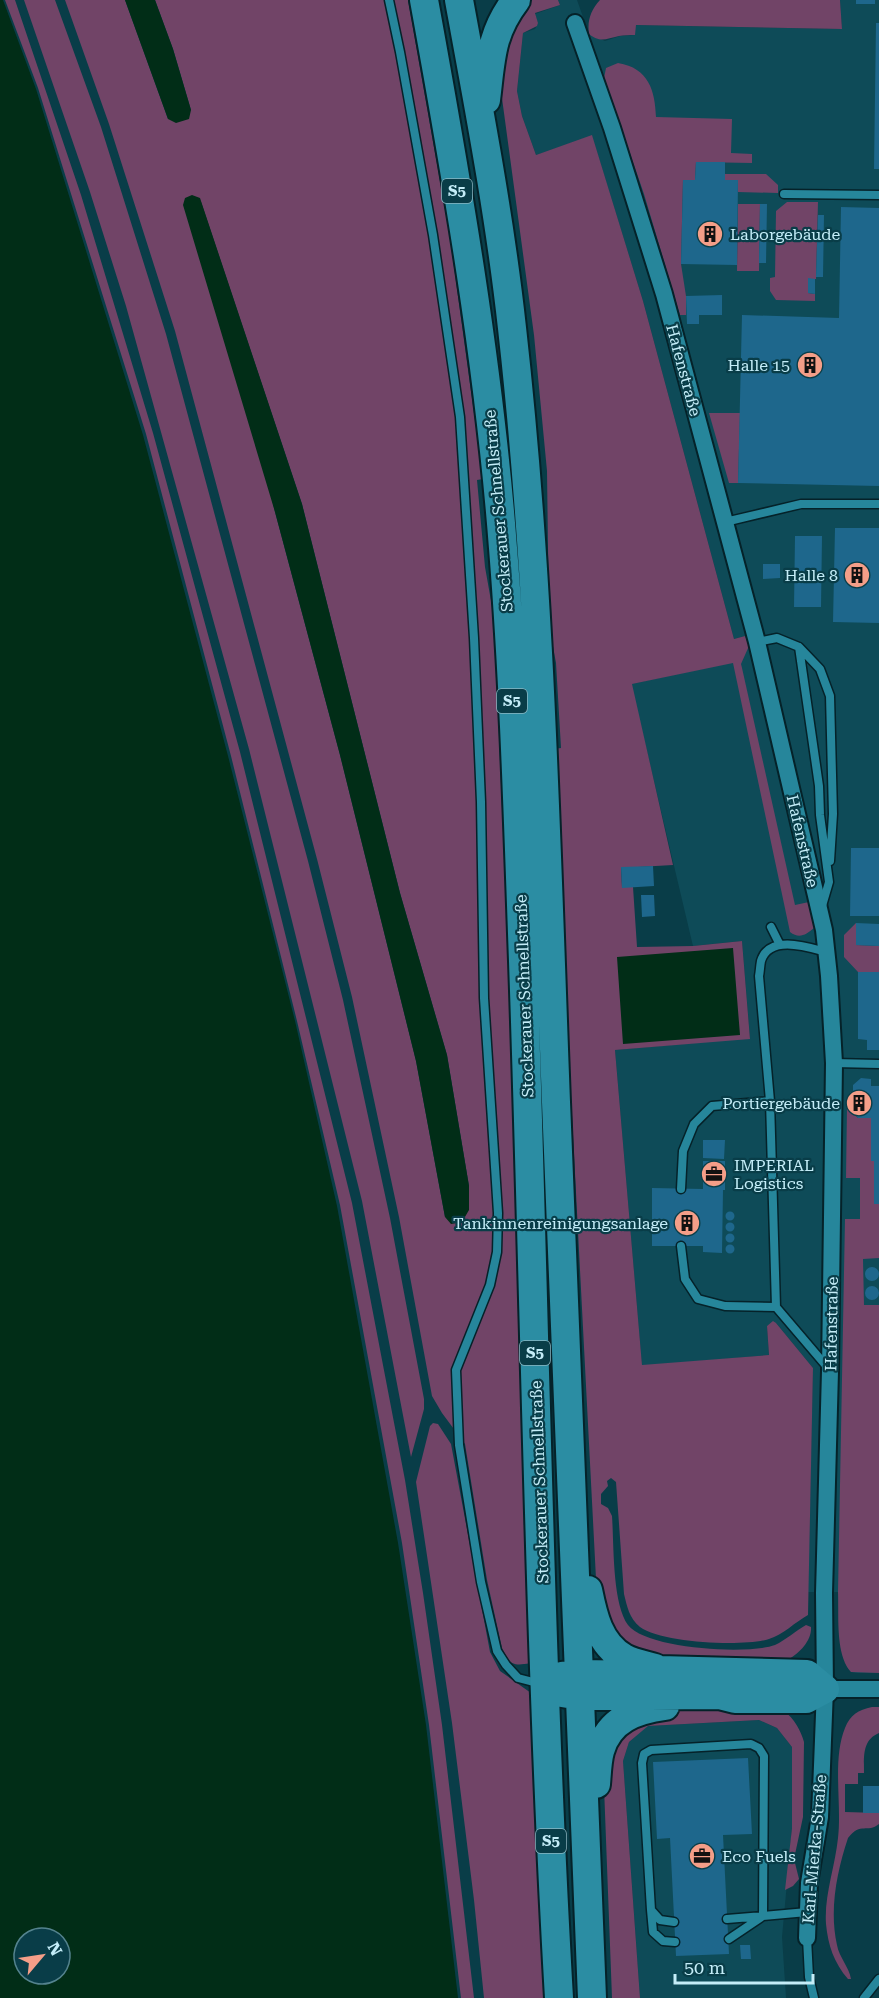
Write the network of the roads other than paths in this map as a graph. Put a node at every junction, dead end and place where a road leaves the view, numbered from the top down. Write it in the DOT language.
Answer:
graph roads {
  1 [pos="389,0"];
  2 [pos="424,0"];
  3 [pos="459,0"];
  4 [pos="516,0"];
  5 [pos="575,22"];
  6 [pos="482,126"];
  7 [pos="784,194"];
  8 [pos="879,195"];
  9 [pos="879,504"];
  10 [pos="725,522"];
  11 [pos="757,642"];
  12 [pos="799,647"];
  13 [pos="829,882"];
  14 [pos="820,913"];
  15 [pos="771,927"];
  16 [pos="780,945"];
  17 [pos="826,952"];
  18 [pos="834,1063"];
  19 [pos="879,1064"];
  20 [pos="770,1101"];
  21 [pos="681,1188"];
  22 [pos="681,1246"];
  23 [pos="776,1307"];
  24 [pos="830,1371"];
  25 [pos="573,1513"];
  26 [pos="660,1670"];
  27 [pos="545,1684"];
  28 [pos="579,1685"];
  29 [pos="825,1689"];
  30 [pos="879,1689"];
  31 [pos="735,1699"];
  32 [pos="588,1882"];
  33 [pos="651,1910"];
  34 [pos="807,1912"];
  35 [pos="763,1916"];
  36 [pos="728,1919"];
  37 [pos="674,1922"];
  38 [pos="807,1938"];
  39 [pos="729,1939"];
  40 [pos="675,1942"];
  41 [pos="879,1979"];
  42 [pos="559,1998"];
  43 [pos="592,1998"];
  44 [pos="814,1998"];
  45 [pos="864,1998"];
  1 -- 27 [label="lane"];
  2 -- 27 [label="highway, Stockerauer Schnellstraße / S5"];
  3 -- 6 [label="highway, Stockerauer Schnellstraße / S5"];
  4 -- 6 [label="highway"];
  5 -- 10 [label="street, Hafenstraße"];
  6 -- 25 [label="highway, Stockerauer Schnellstraße / S5"];
  7 -- 8 [label="lane"];
  9 -- 10 [label="lane"];
  10 -- 11 [label="street, Hafenstraße"];
  11 -- 12 [label="lane"];
  11 -- 14 [label="street, Hafenstraße"];
  12 -- 13 [label="lane"];
  12 -- 13 [label="lane"];
  13 -- 14 [label="lane"];
  14 -- 17 [label="street, Hafenstraße"];
  15 -- 16 [label="lane"];
  16 -- 17 [label="lane"];
  16 -- 20 [label="lane"];
  17 -- 18 [label="street, Hafenstraße"];
  18 -- 19 [label="lane"];
  18 -- 24 [label="street, Hafenstraße"];
  20 -- 21 [label="lane"];
  20 -- 23 [label="lane"];
  22 -- 23 [label="lane"];
  23 -- 24 [label="lane"];
  24 -- 29 [label="street, Hafenstraße"];
  25 -- 26 [label="highway"];
  25 -- 28 [label="highway, Stockerauer Schnellstraße / S5"];
  26 -- 28 [label="highway"];
  26 -- 29 [label="highway"];
  27 -- 28 [label="highway"];
  27 -- 42 [label="highway, Stockerauer Schnellstraße / S5"];
  28 -- 31 [label="highway"];
  28 -- 32 [label="highway, Stockerauer Schnellstraße / S5"];
  29 -- 30 [label="street"];
  29 -- 31 [label="highway"];
  29 -- 34 [label="street, Karl-Mierka-Straße"];
  31 -- 32 [label="highway"];
  32 -- 43 [label="highway, Stockerauer Schnellstraße / S5"];
  33 -- 35 [label="lane"];
  33 -- 37 [label="lane"];
  33 -- 40 [label="lane"];
  34 -- 35 [label="lane"];
  34 -- 38 [label="street, Karl-Mierka-Straße"];
  35 -- 36 [label="lane"];
  35 -- 39 [label="lane"];
  38 -- 44 [label="lane"];
  41 -- 45 [label="lane"];
}
